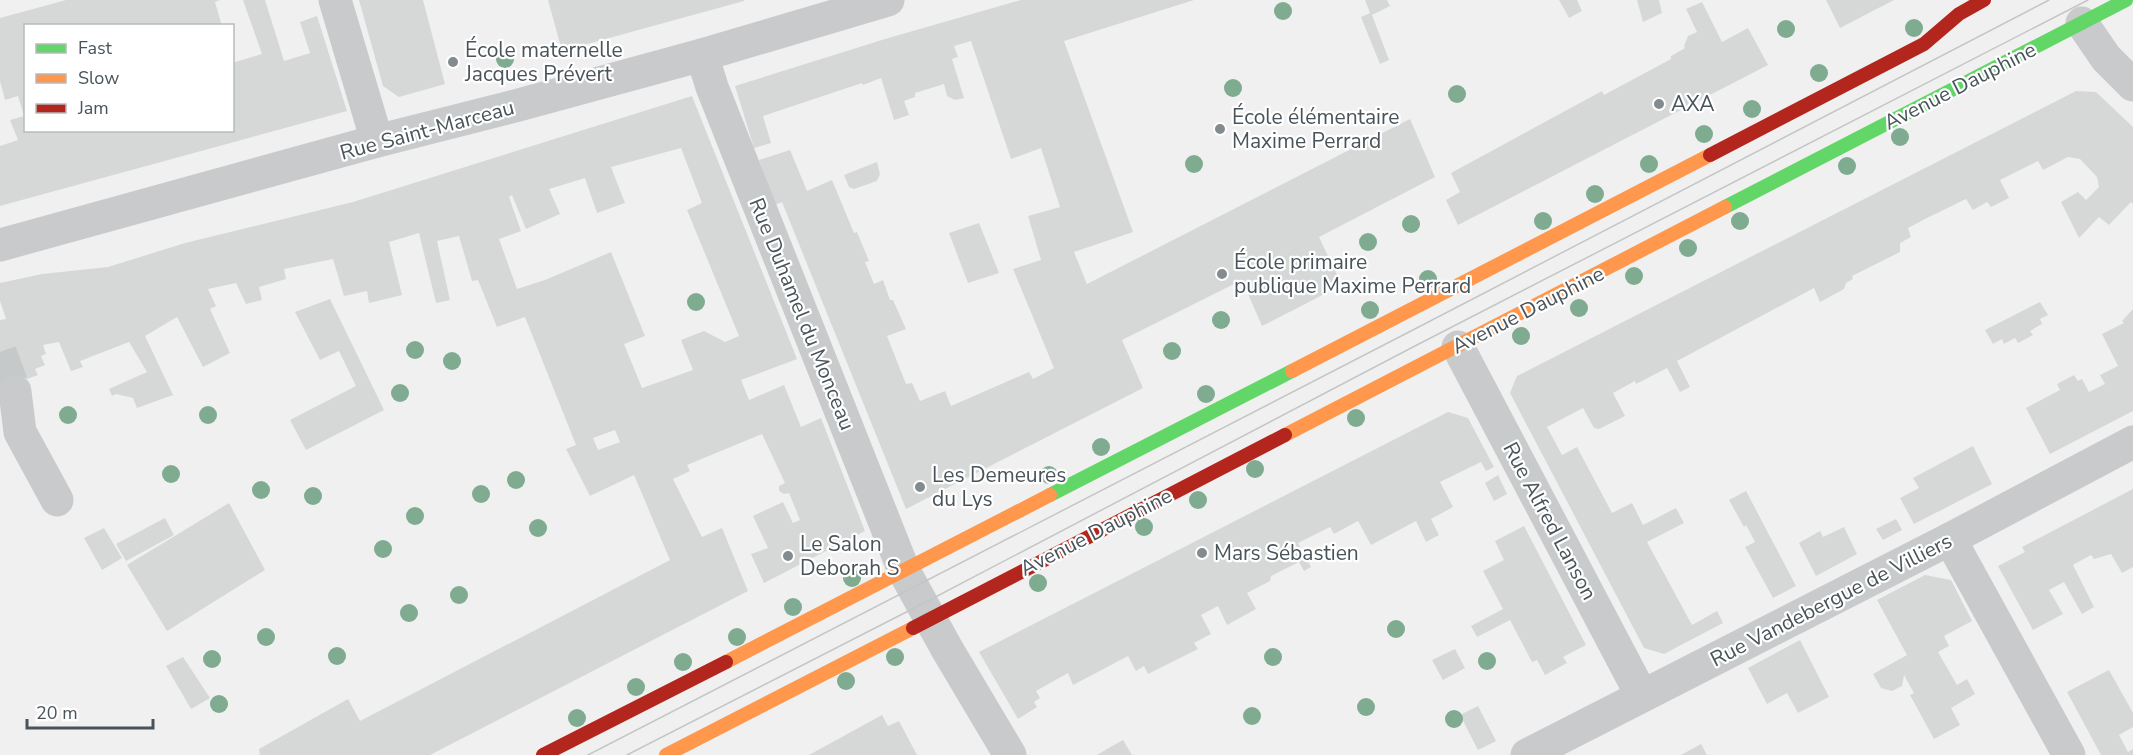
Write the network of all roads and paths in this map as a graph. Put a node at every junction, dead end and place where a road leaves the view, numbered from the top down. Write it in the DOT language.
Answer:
graph roads {
  1 [pos="335,0"];
  2 [pos="888,0"];
  3 [pos="2126,0"];
  4 [pos="1965,5"];
  5 [pos="2082,23"];
  6 [pos="702,55"];
  7 [pos="2133,85"];
  8 [pos="377,141"];
  9 [pos="0,245"];
  10 [pos="1458,347"];
  11 [pos="15,392"];
  12 [pos="2133,442"];
  13 [pos="57,500"];
  14 [pos="1950,539"];
  15 [pos="904,571"];
  16 [pos="929,618"];
  17 [pos="1642,696"];
  18 [pos="543,755"];
  19 [pos="666,755"];
  20 [pos="1010,755"];
  21 [pos="1527,755"];
  22 [pos="2069,755"];
  1 -- 8 [label="street"];
  2 -- 6 [label="street, Rue Saint-Marceau"];
  3 -- 5 [label="main road, Avenue Dauphine"];
  4 -- 15 [label="main road"];
  5 -- 7 [label="street"];
  5 -- 10 [label="main road, Avenue Dauphine"];
  6 -- 8 [label="street, Rue Saint-Marceau"];
  6 -- 15 [label="street, Rue Duhamel du Monceau"];
  8 -- 9 [label="street, Rue Saint-Marceau"];
  10 -- 16 [label="main road, Avenue Dauphine"];
  10 -- 17 [label="street, Rue Alfred Lanson"];
  11 -- 13 [label="street"];
  12 -- 14 [label="street, Rue Vandebergue de Villiers"];
  14 -- 17 [label="street, Rue Vandebergue de Villiers"];
  14 -- 22 [label="street"];
  15 -- 16 [label="street"];
  15 -- 18 [label="main road"];
  16 -- 19 [label="main road, Avenue Dauphine"];
  16 -- 20 [label="street"];
  17 -- 21 [label="street, Rue Vandebergue de Villiers"];
}
